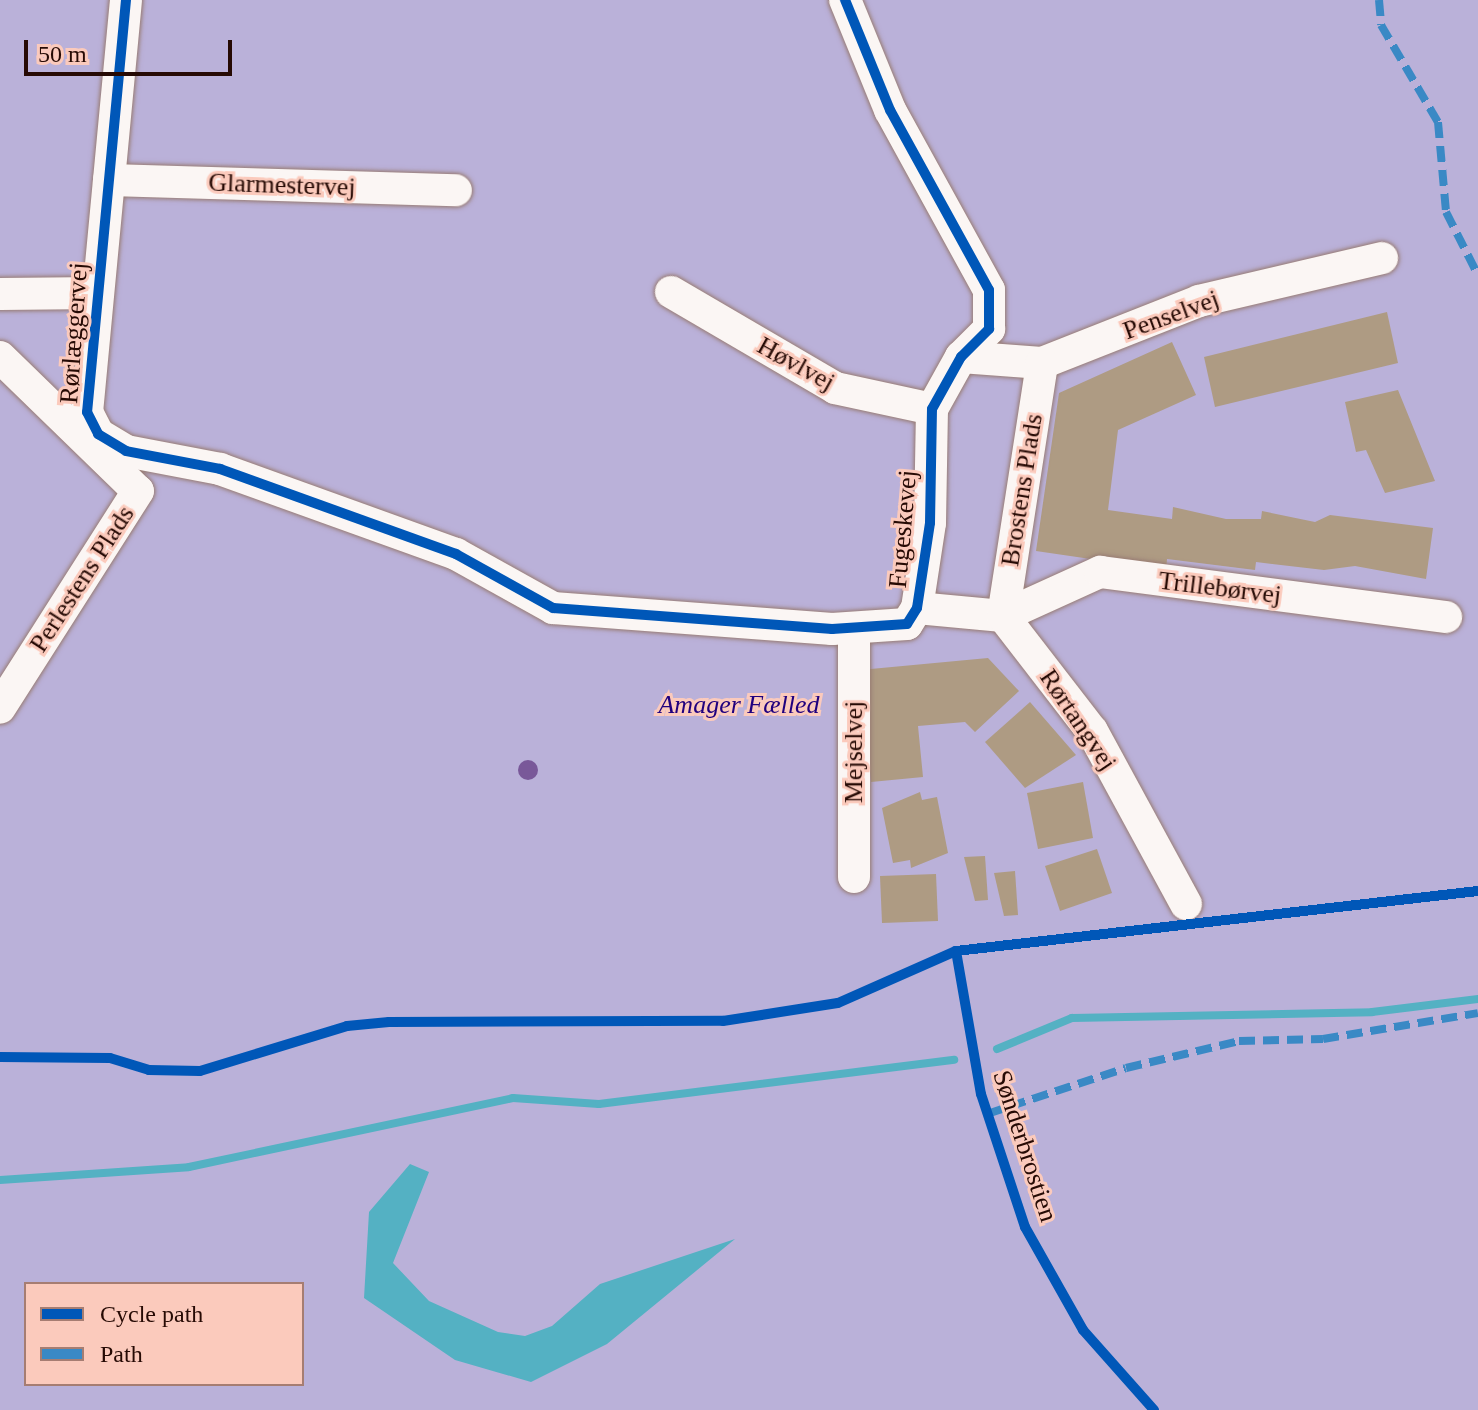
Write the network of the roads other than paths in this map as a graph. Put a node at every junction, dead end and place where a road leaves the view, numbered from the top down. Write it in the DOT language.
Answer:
graph roads {
  1 [pos="126,0"];
  2 [pos="845,0"];
  3 [pos="109,180"];
  4 [pos="456,190"];
  5 [pos="1382,258"];
  6 [pos="671,292"];
  7 [pos="98,293"];
  8 [pos="0,294"];
  9 [pos="0,357"];
  10 [pos="961,357"];
  11 [pos="1042,363"];
  12 [pos="932,409"];
  13 [pos="456,554"];
  14 [pos="917,608"];
  15 [pos="1003,616"];
  16 [pos="1446,617"];
  17 [pos="854,628"];
  18 [pos="0,708"];
  19 [pos="854,877"];
  20 [pos="1186,904"];
  1 -- 3 [label="street, Rørlæggervej"];
  2 -- 10 [label="street, Fugeskevej"];
  3 -- 4 [label="street, Glarmestervej"];
  3 -- 7 [label="street, Rørlæggervej"];
  5 -- 11 [label="street, Penselvej"];
  6 -- 12 [label="street, Høvlvej"];
  7 -- 8 [label="street"];
  7 -- 13 [label="street, Rørlæggervej"];
  9 -- 18 [label="street, Perlestens Plads"];
  10 -- 11 [label="street, Penselvej"];
  10 -- 12 [label="street, Fugeskevej"];
  11 -- 15 [label="street, Brostens Plads"];
  12 -- 14 [label="street, Fugeskevej"];
  13 -- 17 [label="street, Fugeskevej"];
  14 -- 15 [label="street"];
  14 -- 17 [label="street, Fugeskevej"];
  15 -- 16 [label="street, Trillebørvej"];
  15 -- 20 [label="street, Rørtangvej"];
  17 -- 19 [label="street, Mejselvej"];
}
